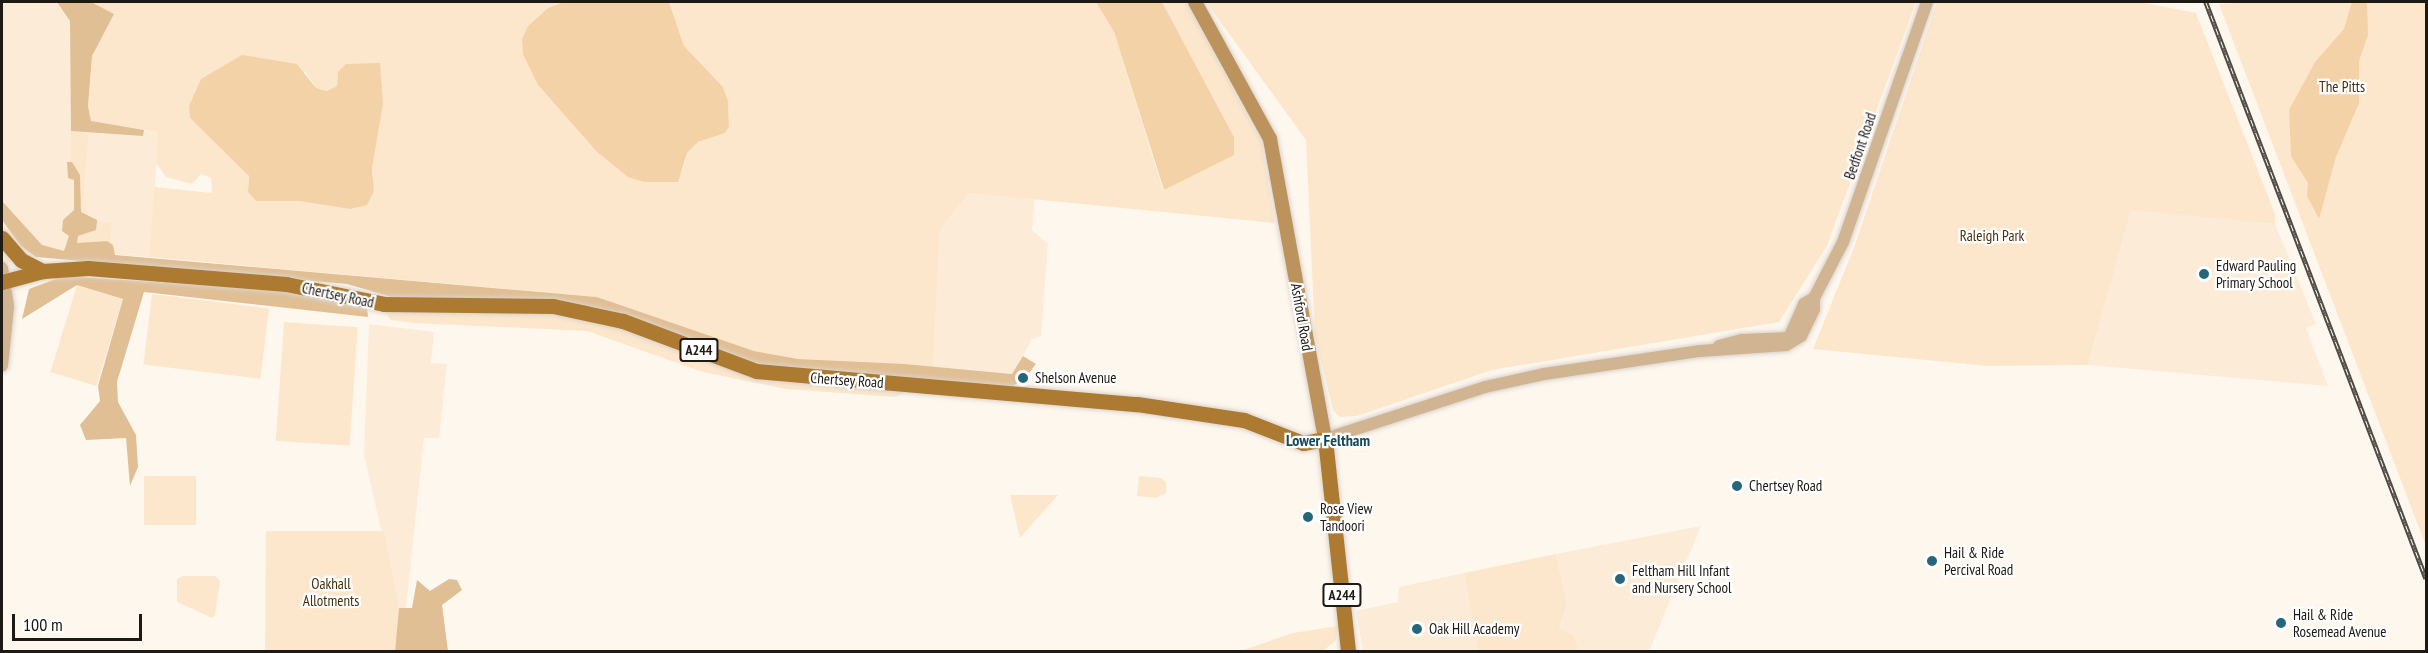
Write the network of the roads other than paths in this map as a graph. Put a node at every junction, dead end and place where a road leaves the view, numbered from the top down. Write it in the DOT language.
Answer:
graph roads {
  1 [pos="1195,2"];
  2 [pos="1927,2"];
  3 [pos="2,238"];
  4 [pos="43,271"];
  5 [pos="2,277"];
  6 [pos="1795,337"];
  7 [pos="2,366"];
  8 [pos="1325,439"];
  9 [pos="1348,651"];
  1 -- 8 [label="main road, Ashford Road"];
  2 -- 6 [label="street, Bedfont Road"];
  3 -- 4 [label="main road"];
  4 -- 5 [label="main road, Chertsey Road / A244"];
  4 -- 8 [label="main road, Chertsey Road / A244"];
  5 -- 7 [label="street"];
  6 -- 8 [label="street, Chertsey Road"];
  8 -- 9 [label="main road, Ashford Road / A244"];
}
